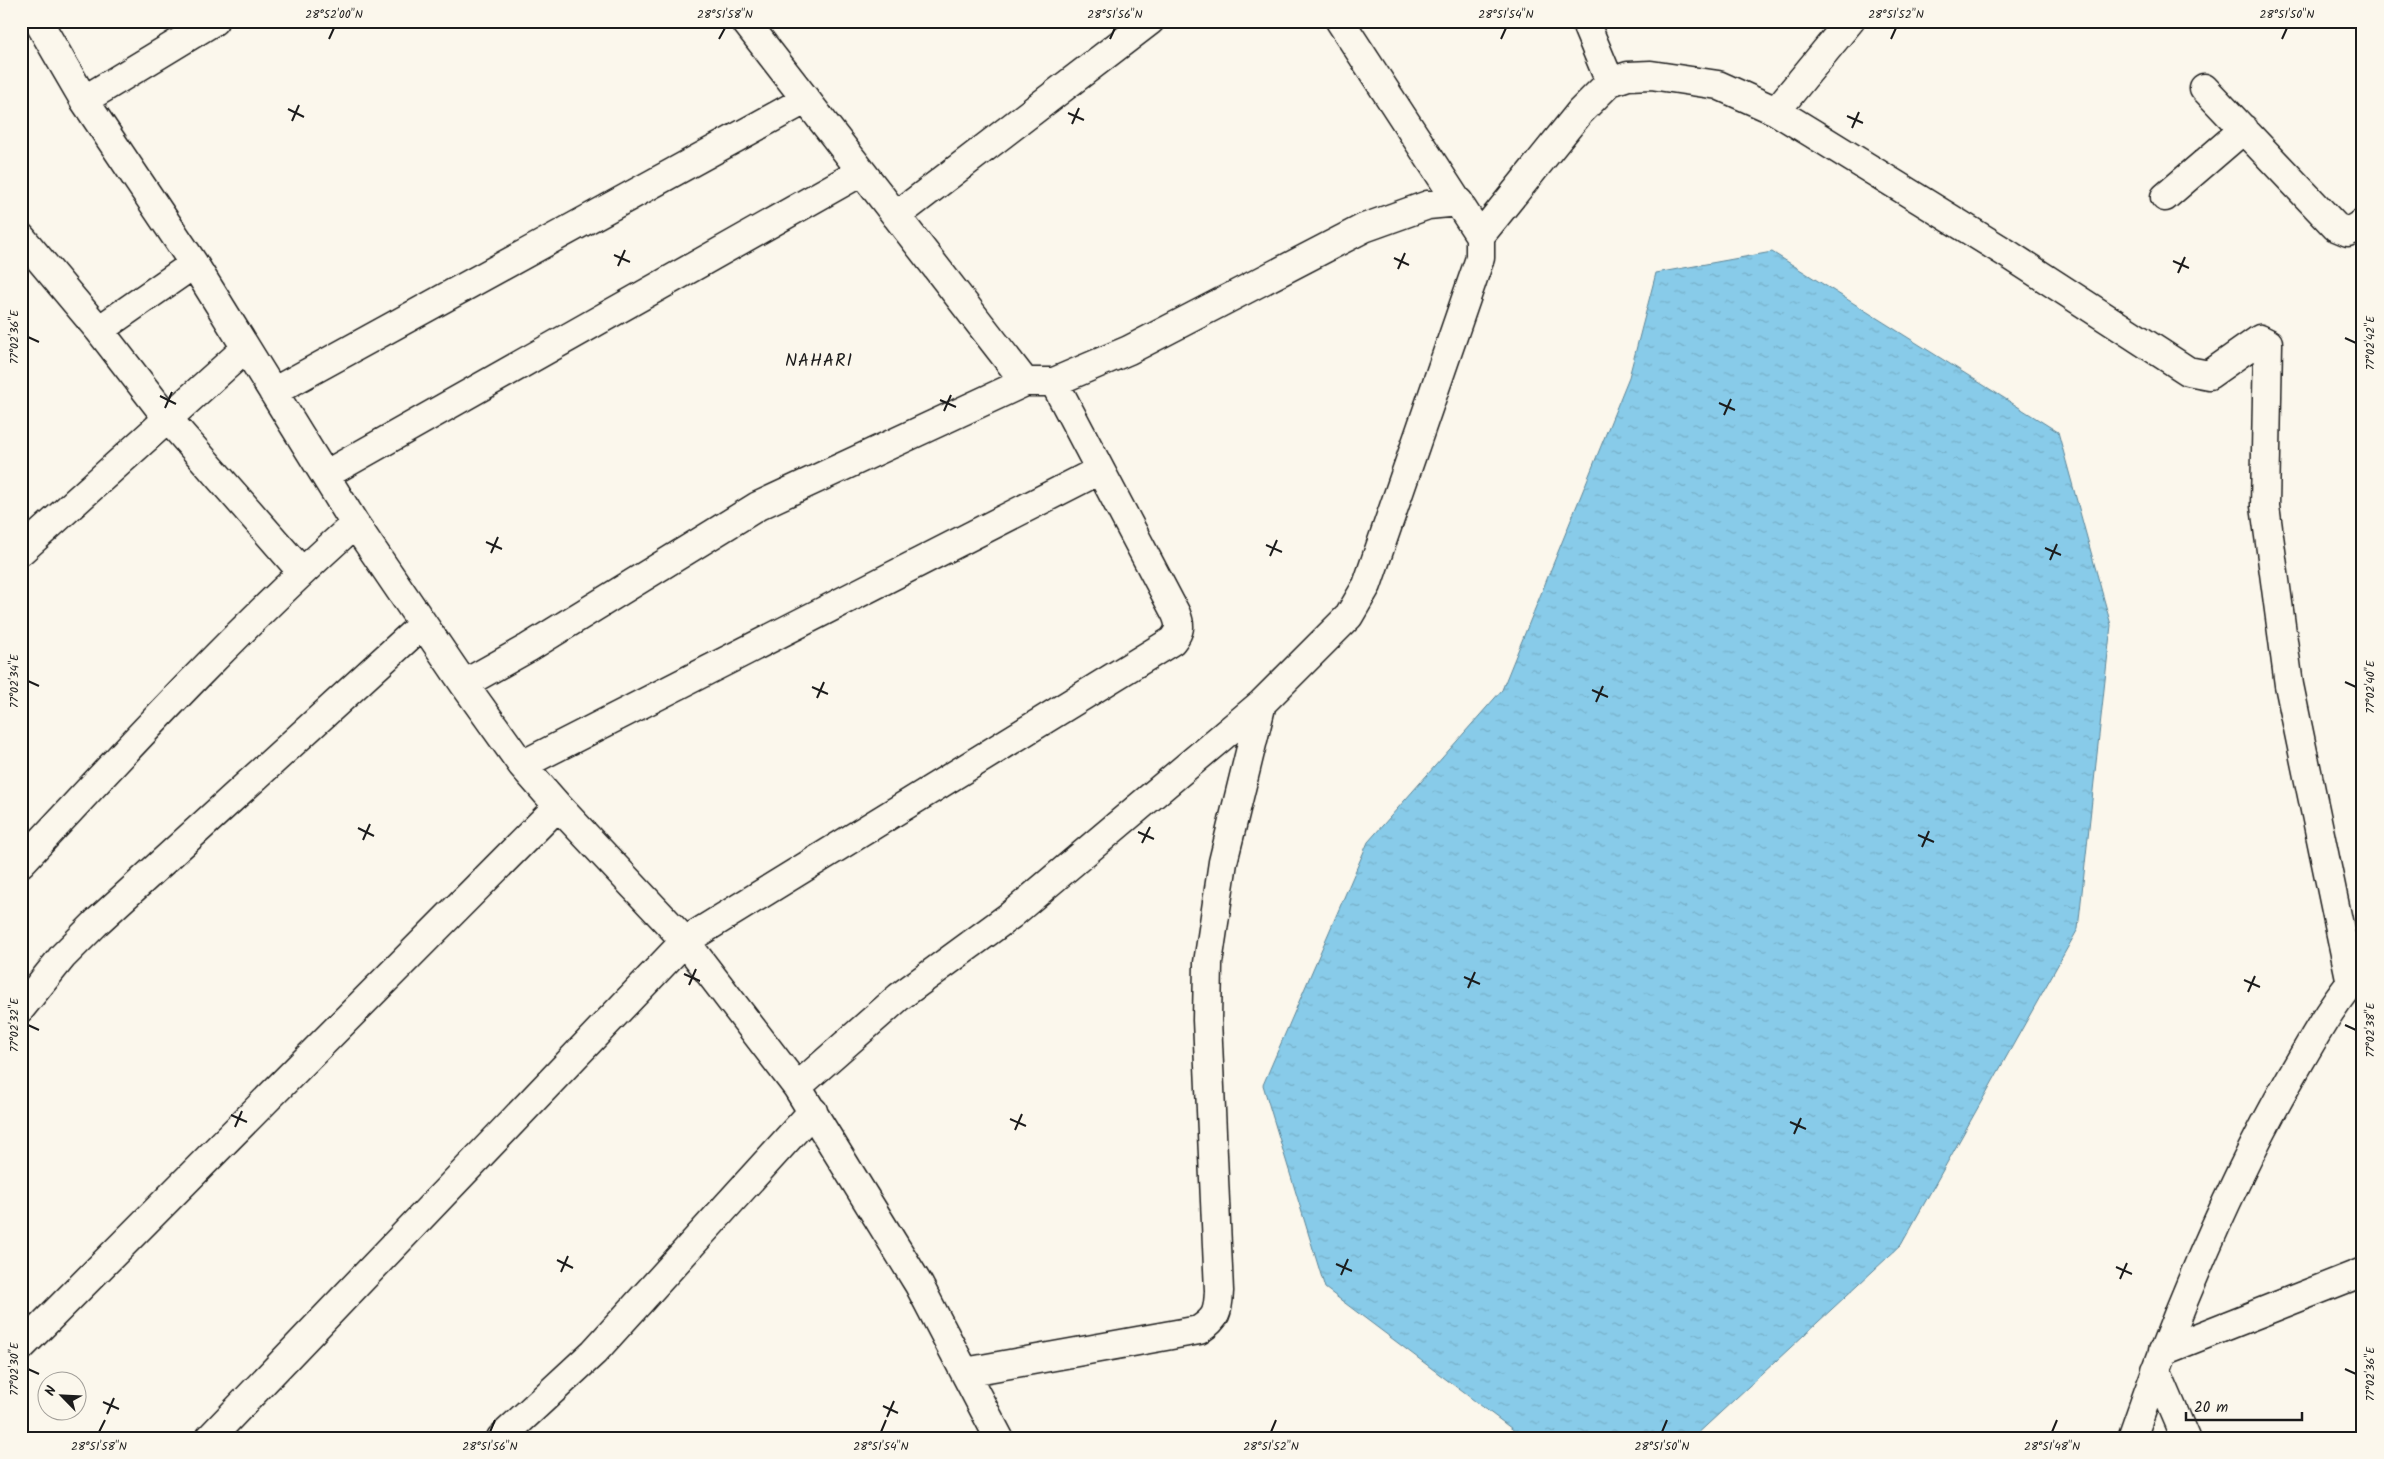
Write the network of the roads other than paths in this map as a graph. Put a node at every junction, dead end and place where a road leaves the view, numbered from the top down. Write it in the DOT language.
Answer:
graph roads {
  1 [pos="38,21"];
  2 [pos="214,21"];
  3 [pos="746,21"];
  4 [pos="1340,21"];
  5 [pos="1588,21"];
  6 [pos="1850,21"];
  7 [pos="1143,23"];
  8 [pos="1610,82"];
  9 [pos="2204,88"];
  10 [pos="84,100"];
  11 [pos="805,100"];
  12 [pos="1776,111"];
  13 [pos="2244,129"];
  14 [pos="862,172"];
  15 [pos="2166,197"];
  16 [pos="1459,202"];
  17 [pos="896,216"];
  18 [pos="2363,223"];
  19 [pos="1480,236"];
  20 [pos="21,237"];
  21 [pos="194,264"];
  22 [pos="99,330"];
  23 [pos="245,349"];
  24 [pos="1025,382"];
  25 [pos="1054,382"];
  26 [pos="273,392"];
  27 [pos="168,420"];
  28 [pos="1100,470"];
  29 [pos="325,476"];
  30 [pos="355,524"];
  31 [pos="21,551"];
  32 [pos="302,572"];
  33 [pos="423,624"];
  34 [pos="464,684"];
  35 [pos="1262,703"];
  36 [pos="522,764"];
  37 [pos="558,806"];
  38 [pos="21,863"];
  39 [pos="685,941"];
  40 [pos="2357,976"];
  41 [pos="21,1008"];
  42 [pos="797,1087"];
  43 [pos="813,1111"];
  44 [pos="2363,1272"];
  45 [pos="21,1347"];
  46 [pos="2160,1361"];
  47 [pos="964,1372"];
  48 [pos="210,1438"];
  49 [pos="501,1438"];
  50 [pos="999,1438"];
  51 [pos="2132,1438"];
  52 [pos="2185,1438"];
  1 -- 10 [label="street"];
  2 -- 10 [label="street"];
  3 -- 11 [label="street"];
  4 -- 16 [label="street"];
  5 -- 8 [label="street"];
  6 -- 12 [label="street"];
  7 -- 17 [label="street"];
  8 -- 12 [label="street"];
  8 -- 19 [label="street"];
  9 -- 13 [label="street"];
  10 -- 21 [label="street"];
  11 -- 14 [label="street"];
  11 -- 26 [label="street"];
  12 -- 40 [label="street"];
  13 -- 15 [label="street"];
  13 -- 18 [label="street"];
  14 -- 17 [label="street"];
  14 -- 29 [label="street"];
  16 -- 19 [label="street"];
  16 -- 25 [label="street"];
  17 -- 24 [label="street"];
  19 -- 35 [label="street"];
  20 -- 22 [label="street"];
  21 -- 22 [label="street"];
  21 -- 23 [label="street"];
  22 -- 27 [label="street"];
  23 -- 26 [label="street"];
  23 -- 27 [label="street"];
  24 -- 25 [label="street"];
  24 -- 34 [label="street"];
  25 -- 28 [label="street"];
  26 -- 29 [label="street"];
  27 -- 31 [label="street"];
  27 -- 32 [label="street"];
  28 -- 36 [label="street"];
  28 -- 39 [label="street"];
  29 -- 30 [label="street"];
  30 -- 32 [label="street"];
  30 -- 33 [label="street"];
  32 -- 38 [label="street"];
  33 -- 34 [label="street"];
  33 -- 41 [label="street"];
  34 -- 36 [label="street"];
  35 -- 42 [label="street"];
  35 -- 47 [label="street"];
  36 -- 37 [label="street"];
  37 -- 39 [label="street"];
  37 -- 45 [label="street"];
  39 -- 42 [label="street"];
  39 -- 48 [label="street"];
  40 -- 46 [label="street"];
  42 -- 43 [label="street"];
  43 -- 47 [label="street"];
  43 -- 49 [label="street"];
  44 -- 46 [label="street"];
  46 -- 51 [label="street"];
  46 -- 52 [label="street"];
  47 -- 50 [label="street"];
}
